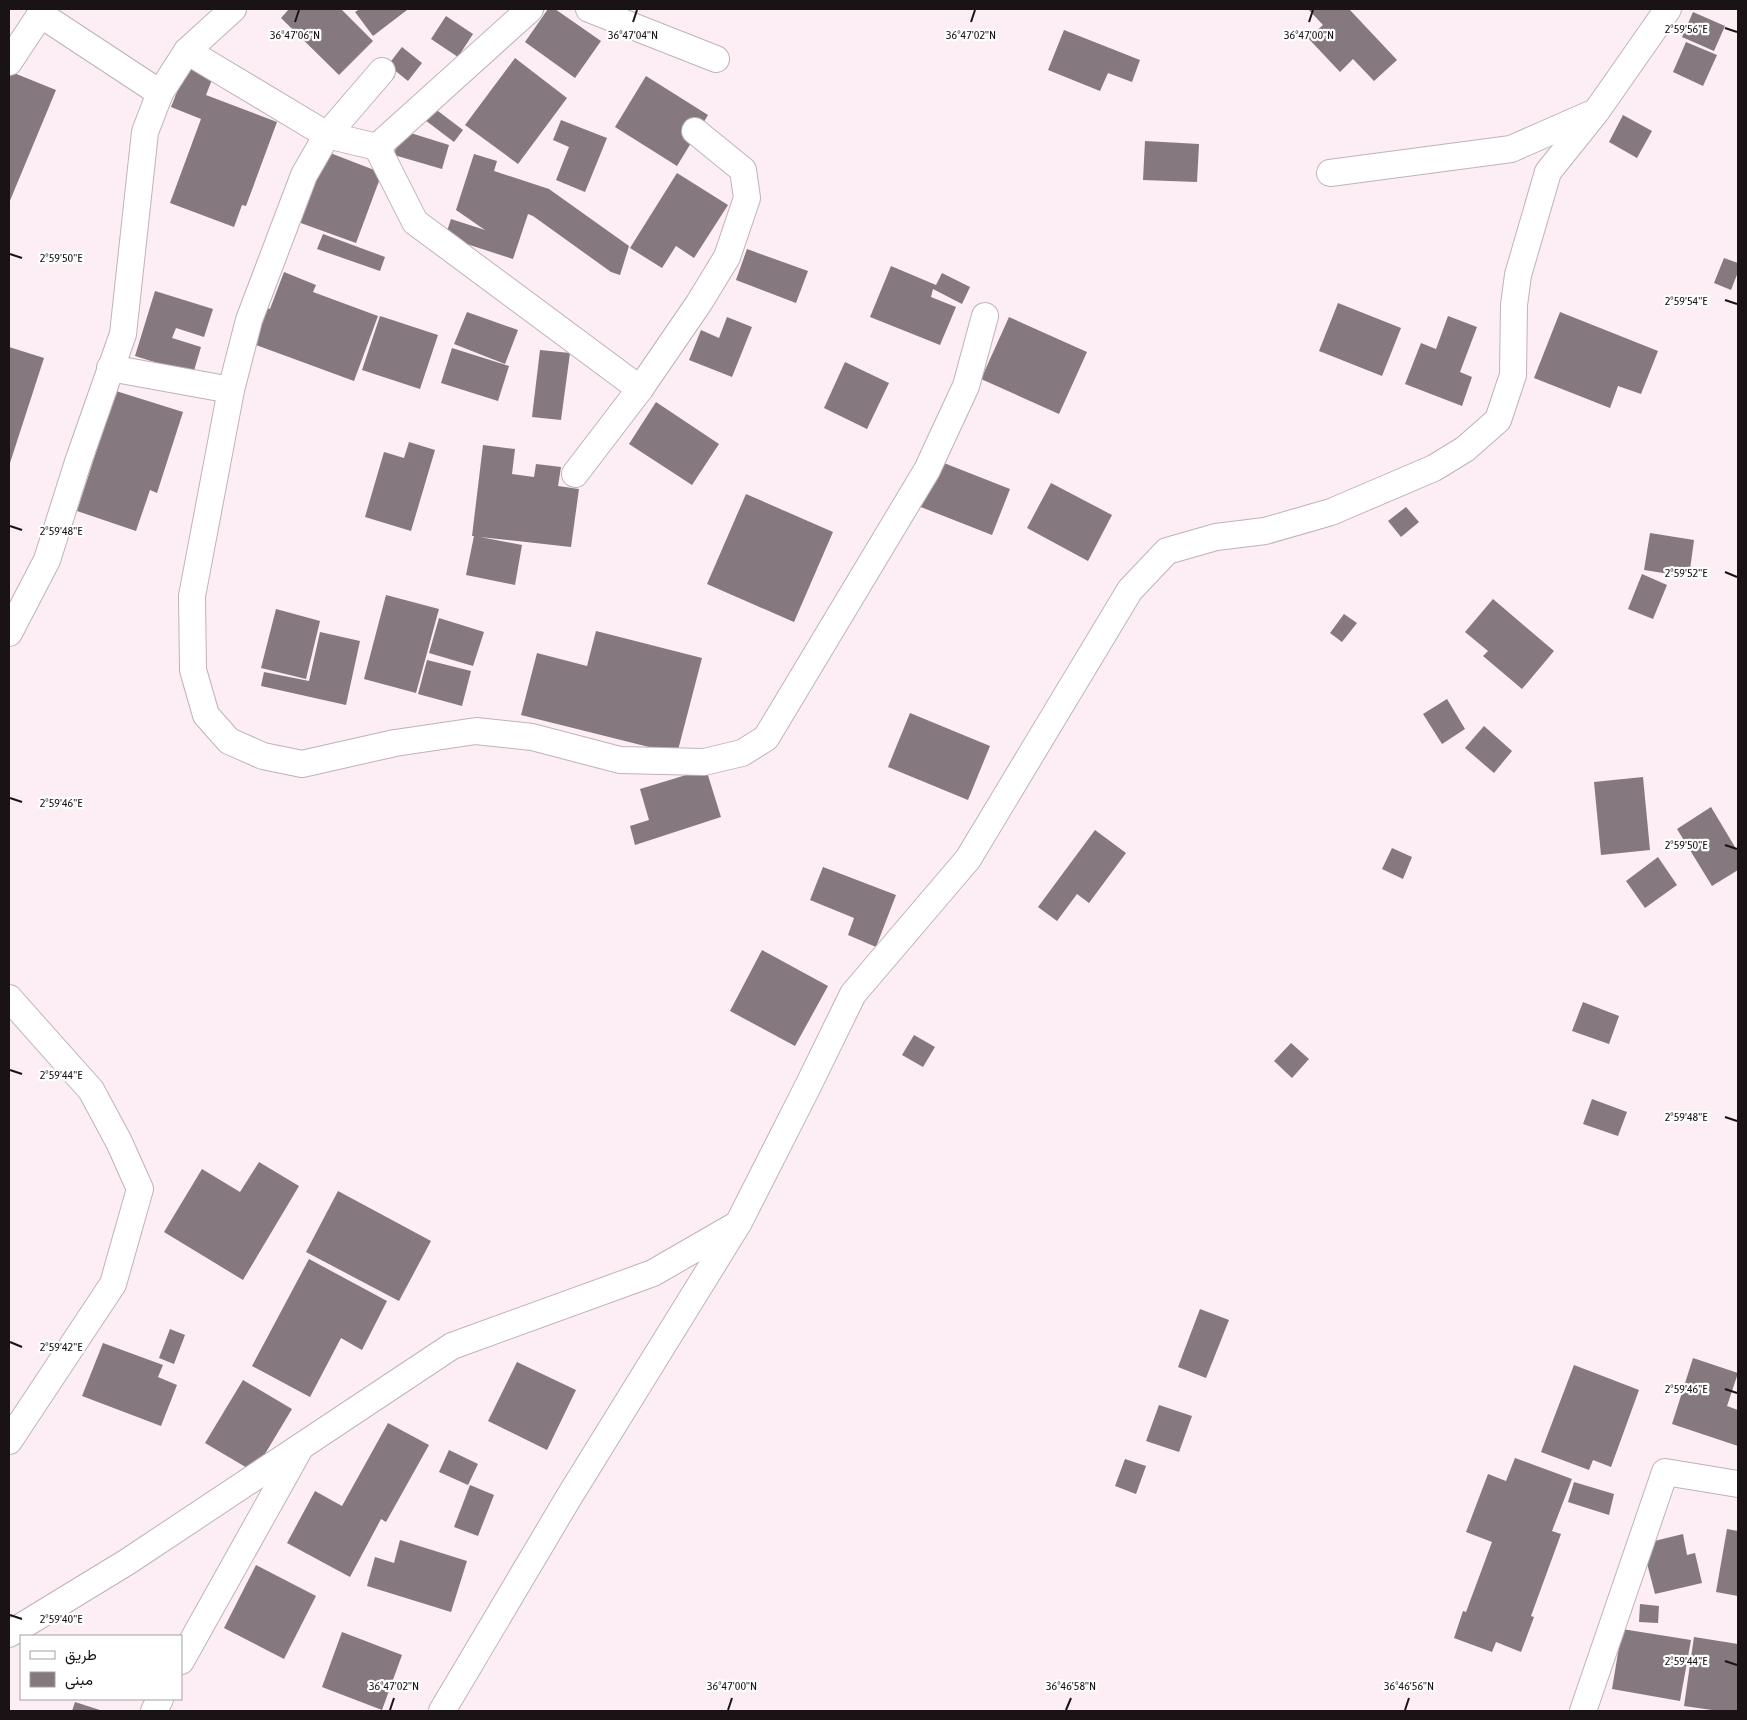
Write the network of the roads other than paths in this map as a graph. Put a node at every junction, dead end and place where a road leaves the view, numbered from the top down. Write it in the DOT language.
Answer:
graph roads {
  1 [pos="233,9"];
  2 [pos="530,9"];
  3 [pos="589,9"];
  4 [pos="1668,9"];
  5 [pos="42,11"];
  6 [pos="187,51"];
  7 [pos="716,59"];
  8 [pos="9,62"];
  9 [pos="382,71"];
  10 [pos="160,93"];
  11 [pos="1596,112"];
  12 [pos="695,131"];
  13 [pos="327,135"];
  14 [pos="377,147"];
  15 [pos="1330,173"];
  16 [pos="985,316"];
  17 [pos="110,368"];
  18 [pos="640,389"];
  19 [pos="231,390"];
  20 [pos="575,474"];
  21 [pos="9,633"];
  22 [pos="9,998"];
  23 [pos="738,1224"];
  24 [pos="9,1441"];
  25 [pos="301,1446"];
  26 [pos="1738,1484"];
  27 [pos="9,1634"];
  28 [pos="182,1659"];
  29 [pos="442,1711"];
  30 [pos="1583,1711"];
  1 -- 6 [label="street"];
  2 -- 14 [label="street"];
  3 -- 7 [label="street"];
  4 -- 11 [label="street"];
  5 -- 8 [label="street"];
  5 -- 10 [label="street"];
  6 -- 10 [label="street"];
  6 -- 13 [label="street"];
  9 -- 13 [label="street"];
  10 -- 17 [label="street"];
  11 -- 15 [label="street"];
  11 -- 23 [label="street"];
  12 -- 18 [label="street"];
  13 -- 14 [label="street"];
  13 -- 19 [label="street"];
  14 -- 18 [label="street"];
  16 -- 19 [label="street"];
  17 -- 19 [label="street"];
  17 -- 21 [label="street"];
  18 -- 20 [label="street"];
  22 -- 24 [label="street"];
  23 -- 25 [label="street"];
  23 -- 29 [label="street"];
  25 -- 27 [label="street"];
  25 -- 28 [label="street"];
  26 -- 30 [label="street"];
}
